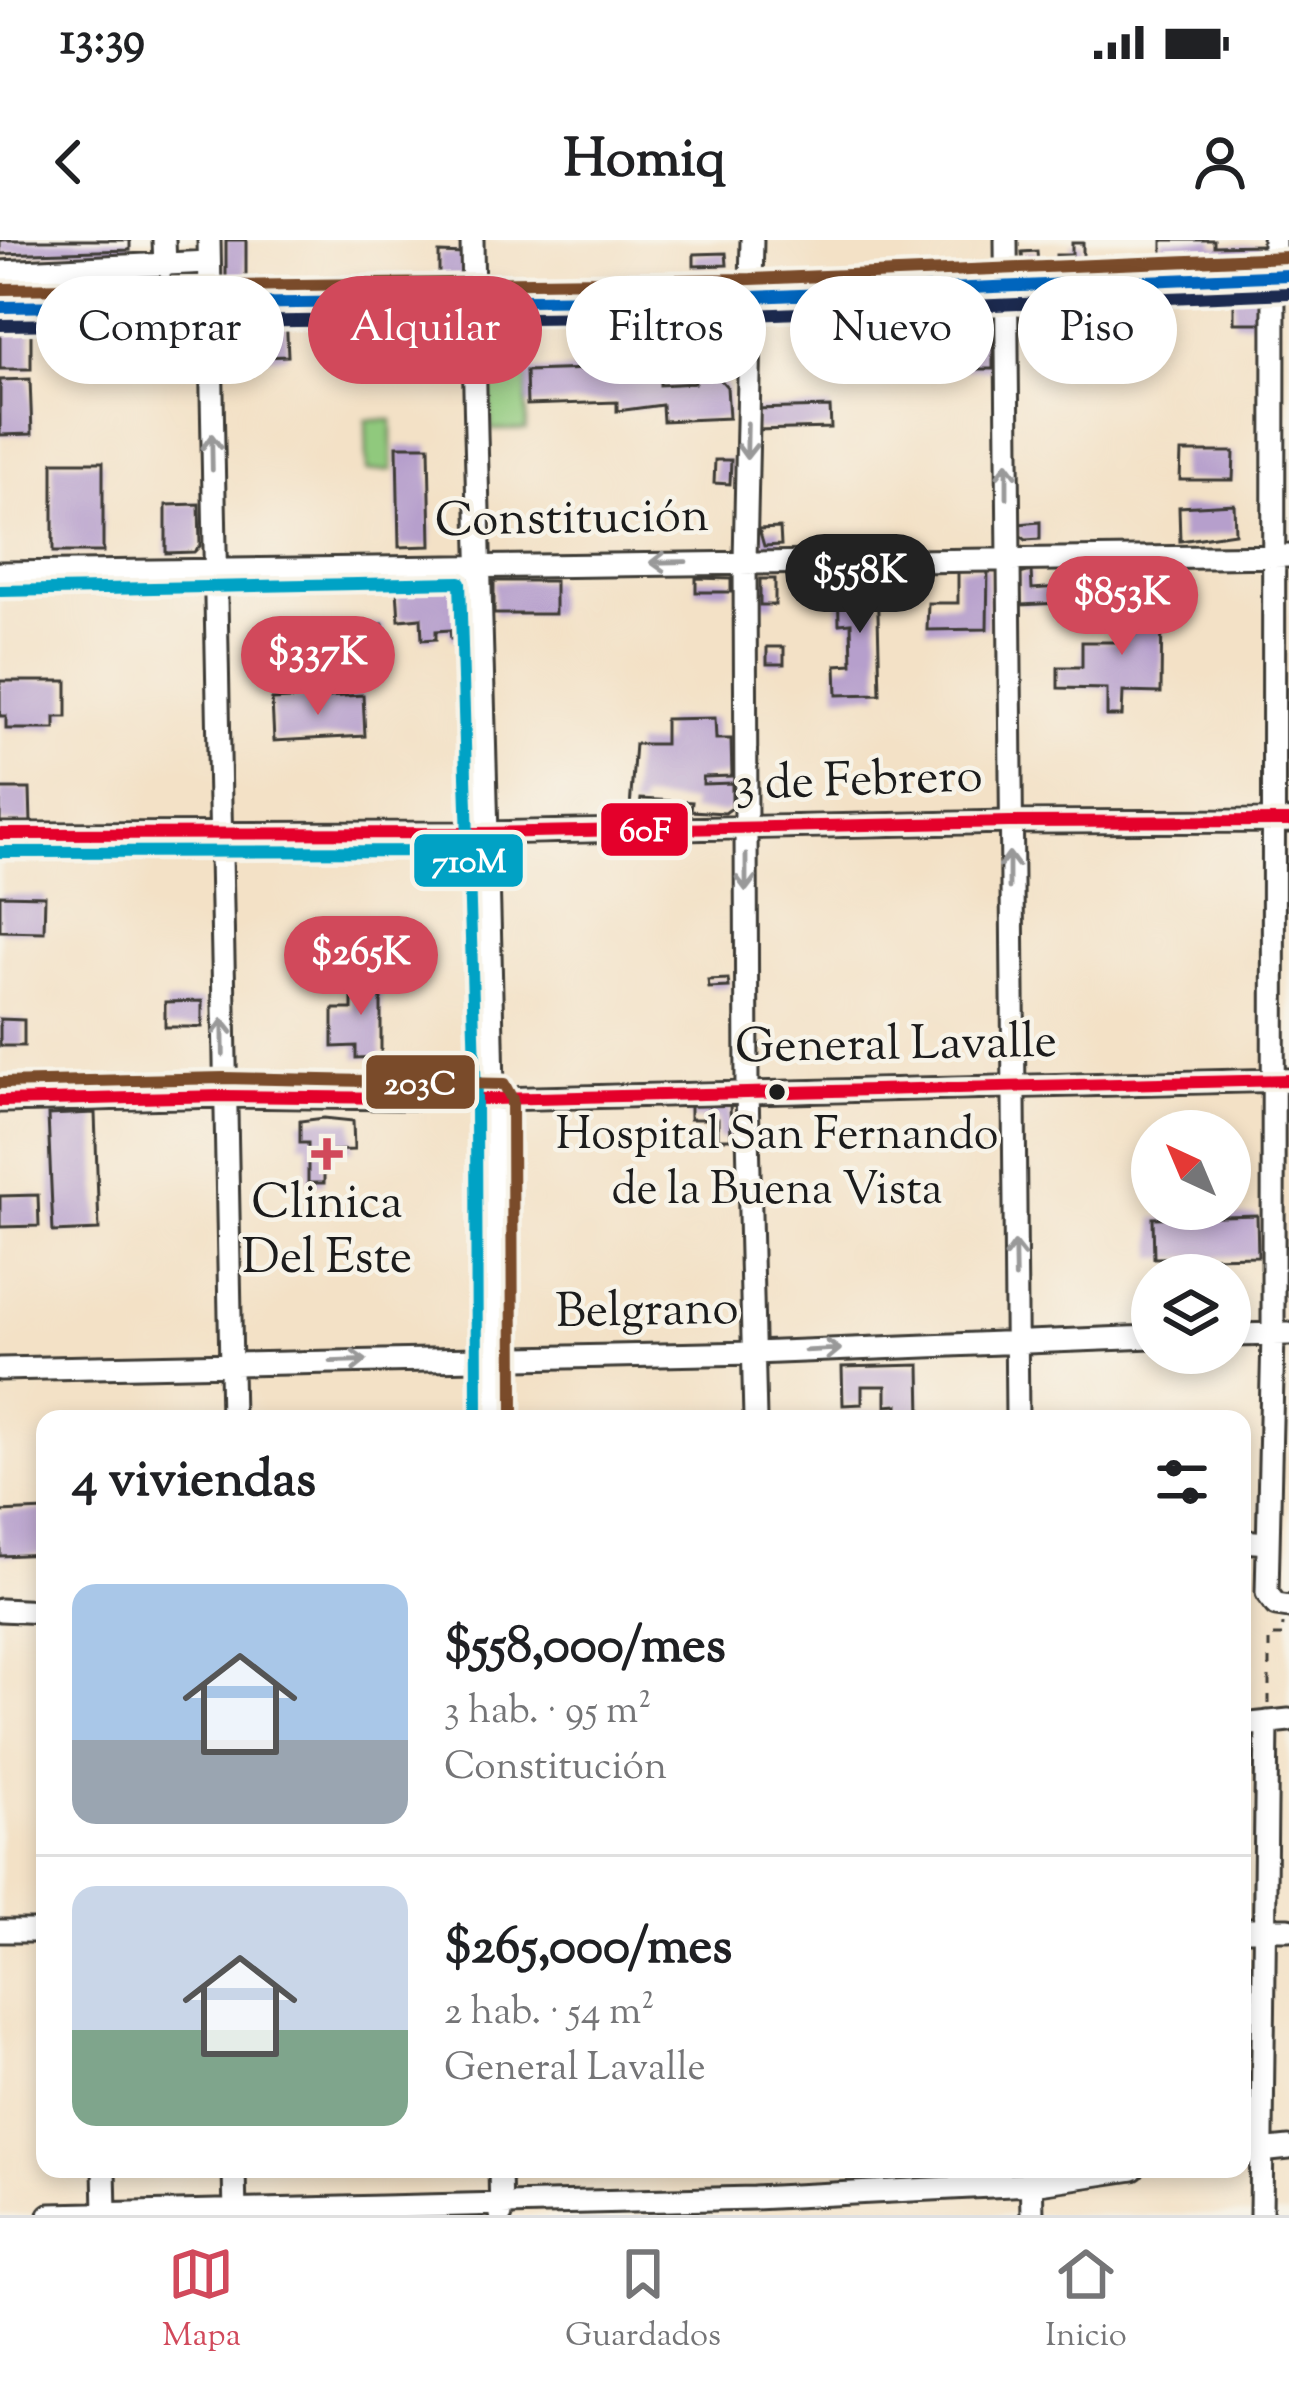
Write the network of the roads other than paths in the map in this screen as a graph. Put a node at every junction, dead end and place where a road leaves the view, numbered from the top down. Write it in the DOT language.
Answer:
graph roads {
  1 [pos="164,240"];
  2 [pos="472,240"];
  3 [pos="752,240"];
  4 [pos="1006,240"];
  5 [pos="1274,240"];
  6 [pos="209,251"];
  7 [pos="165,266"];
  8 [pos="0,272"];
  9 [pos="1281,275"];
  10 [pos="473,276"];
  11 [pos="751,276"];
  12 [pos="1006,284"];
  13 [pos="766,296"];
  14 [pos="36,306"];
  15 [pos="0,307"];
  16 [pos="211,384"];
  17 [pos="474,384"];
  18 [pos="749,384"];
  19 [pos="1282,556"];
  20 [pos="1008,560"];
  21 [pos="745,561"];
  22 [pos="477,564"];
  23 [pos="214,569"];
  24 [pos="0,573"];
  25 [pos="1009,821"];
  26 [pos="1282,821"];
  27 [pos="746,829"];
  28 [pos="219,832"];
  29 [pos="488,833"];
  30 [pos="0,834"];
  31 [pos="1281,1080"];
  32 [pos="1011,1087"];
  33 [pos="747,1090"];
  34 [pos="224,1096"];
  35 [pos="494,1099"];
  36 [pos="0,1101"];
  37 [pos="1281,1334"];
  38 [pos="1251,1335"];
  39 [pos="1131,1337"];
  40 [pos="1017,1340"];
  41 [pos="754,1353"];
  42 [pos="496,1358"];
  43 [pos="232,1364"];
  44 [pos="0,1369"];
  45 [pos="232,1410"];
  46 [pos="495,1410"];
  47 [pos="755,1410"];
  48 [pos="1017,1410"];
  49 [pos="1251,1542"];
  50 [pos="1268,1543"];
  51 [pos="1280,1603"];
  52 [pos="0,1610"];
  53 [pos="36,1612"];
  54 [pos="1275,1716"];
  55 [pos="1278,1929"];
  56 [pos="0,1931"];
  57 [pos="36,1931"];
  58 [pos="1289,2148"];
  59 [pos="1252,2152"];
  60 [pos="104,2178"];
  61 [pos="234,2178"];
  62 [pos="500,2178"];
  63 [pos="1014,2178"];
  64 [pos="1032,2178"];
  65 [pos="755,2207"];
  66 [pos="501,2209"];
  67 [pos="104,2212"];
  68 [pos="235,2212"];
  69 [pos="50,2215"];
  70 [pos="1032,2215"];
  71 [pos="1261,2215"];
  1 -- 7 [label="street"];
  2 -- 10 [label="street"];
  3 -- 11 [label="street"];
  4 -- 12 [label="street"];
  5 -- 9 [label="street"];
  6 -- 7 [label="street"];
  7 -- 8 [label="street"];
  9 -- 12 [label="main road"];
  9 -- 19 [label="street"];
  12 -- 13 [label="main road"];
  20 -- 12 [label="street, one-way"];
  14 -- 15 [label="main road"];
  23 -- 16 [label="street, one-way"];
  17 -- 22 [label="street"];
  18 -- 21 [label="street, one-way"];
  19 -- 20 [label="street, Constitución"];
  19 -- 26 [label="street"];
  20 -- 21 [label="street, Constitución"];
  20 -- 25 [label="street"];
  21 -- 22 [label="street, Constitución, one-way"];
  21 -- 27 [label="street"];
  22 -- 23 [label="street, Constitución"];
  22 -- 29 [label="street"];
  23 -- 24 [label="street, Constitución"];
  23 -- 28 [label="street"];
  25 -- 26 [label="street, 3 de Febrero"];
  25 -- 27 [label="street, 3 de Febrero"];
  32 -- 25 [label="street, one-way"];
  26 -- 31 [label="street"];
  27 -- 29 [label="street, 3 de Febrero"];
  27 -- 33 [label="street, one-way"];
  28 -- 29 [label="street, 3 de Febrero"];
  28 -- 30 [label="street, 3 de Febrero"];
  34 -- 28 [label="street, one-way"];
  29 -- 35 [label="street"];
  31 -- 32 [label="street, General Lavalle"];
  31 -- 37 [label="street"];
  32 -- 33 [label="street, General Lavalle"];
  40 -- 32 [label="street, one-way"];
  33 -- 35 [label="street, General Lavalle"];
  33 -- 41 [label="street"];
  34 -- 35 [label="street, General Lavalle"];
  34 -- 36 [label="street, General Lavalle"];
  34 -- 43 [label="street"];
  35 -- 42 [label="street"];
  37 -- 38 [label="street"];
  37 -- 50 [label="street"];
  39 -- 40 [label="street, Belgrano"];
  41 -- 40 [label="street, Belgrano, one-way"];
  40 -- 48 [label="street"];
  41 -- 42 [label="street, Belgrano"];
  41 -- 47 [label="street"];
  43 -- 42 [label="street, Belgrano, one-way"];
  42 -- 46 [label="street"];
  43 -- 44 [label="street, Belgrano"];
  43 -- 45 [label="street"];
  49 -- 50 [label="street"];
  50 -- 51 [label="street"];
  52 -- 53 [label="street"];
  54 -- 55 [label="street"];
  55 -- 59 [label="street"];
  56 -- 57 [label="street"];
  58 -- 59 [label="street"];
  59 -- 71 [label="street"];
  60 -- 67 [label="street"];
  61 -- 68 [label="street"];
  62 -- 66 [label="street"];
  63 -- 65 [label="street"];
  64 -- 70 [label="street"];
  65 -- 66 [label="street"];
  66 -- 68 [label="street"];
  67 -- 68 [label="street"];
  67 -- 69 [label="street"];
}
